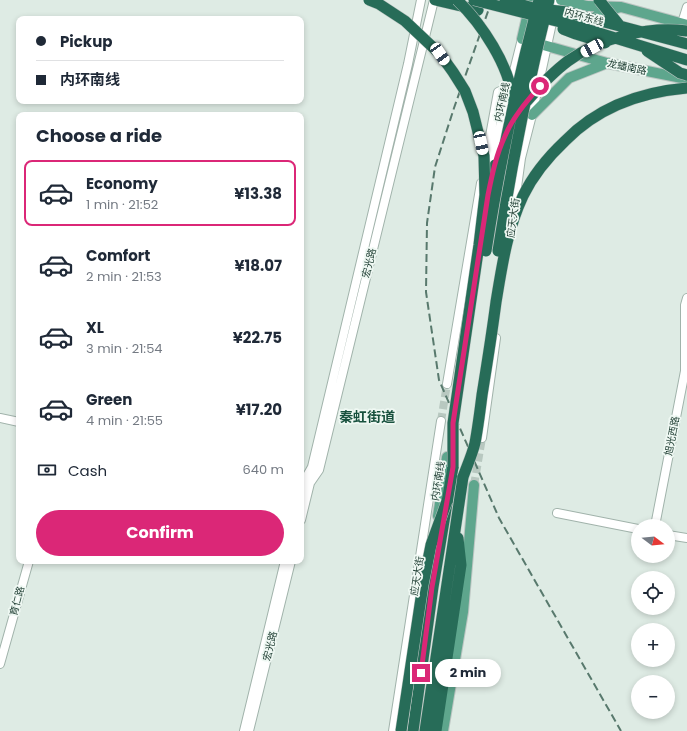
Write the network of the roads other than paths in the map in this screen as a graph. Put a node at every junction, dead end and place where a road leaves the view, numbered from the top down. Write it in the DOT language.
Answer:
graph roads {
  1 [pos="369,0"];
  2 [pos="421,0"];
  3 [pos="457,0"];
  4 [pos="474,0"];
  5 [pos="505,0"];
  6 [pos="549,0"];
  7 [pos="557,0"];
  8 [pos="561,0"];
  9 [pos="599,0"];
  10 [pos="434,1"];
  11 [pos="617,3"];
  12 [pos="496,6"];
  13 [pos="532,6"];
  14 [pos="687,7"];
  15 [pos="685,27"];
  16 [pos="522,39"];
  17 [pos="687,44"];
  18 [pos="547,46"];
  19 [pos="687,53"];
  20 [pos="687,60"];
  21 [pos="607,63"];
  22 [pos="687,67"];
  23 [pos="687,75"];
  24 [pos="687,79"];
  25 [pos="509,87"];
  26 [pos="687,88"];
  27 [pos="532,115"];
  28 [pos="480,245"];
  29 [pos="505,248"];
  30 [pos="687,298"];
  31 [pos="457,378"];
  32 [pos="446,384"];
  33 [pos="0,418"];
  34 [pos="16,421"];
  35 [pos="441,421"];
  36 [pos="482,438"];
  37 [pos="447,457"];
  38 [pos="453,467"];
  39 [pos="463,477"];
  40 [pos="305,482"];
  41 [pos="474,485"];
  42 [pos="447,502"];
  43 [pos="556,513"];
  44 [pos="655,519"];
  45 [pos="456,521"];
  46 [pos="631,528"];
  47 [pos="675,536"];
  48 [pos="687,538"];
  49 [pos="28,564"];
  50 [pos="284,564"];
  51 [pos="290,564"];
  52 [pos="0,664"];
  53 [pos="244,731"];
  54 [pos="249,731"];
  55 [pos="393,731"];
  56 [pos="401,731"];
  57 [pos="405,731"];
  58 [pos="413,731"];
  59 [pos="425,731"];
  60 [pos="436,731"];
  61 [pos="443,731"];
  1 -- 28 [label="highway, bridge"];
  2 -- 10 [label="street"];
  2 -- 40 [label="street, 宏光路"];
  3 -- 29 [label="highway, bridge"];
  4 -- 12 [label="highway, 内环东线, bridge"];
  5 -- 13 [label="highway, 内环东线, bridge"];
  6 -- 39 [label="highway, bridge"];
  7 -- 18 [label="street, 应天大街"];
  8 -- 11 [label="main road"];
  9 -- 23 [label="highway, bridge"];
  10 -- 12 [label="highway, bridge"];
  10 -- 40 [label="street, 宏光路"];
  11 -- 15 [label="main road"];
  11 -- 21 [label="main road"];
  12 -- 13 [label="highway, 内环东线, bridge"];
  13 -- 16 [label="main road"];
  13 -- 17 [label="highway, bridge"];
  13 -- 19 [label="highway, 内环东线, bridge"];
  13 -- 20 [label="highway, 内环东线, bridge"];
  13 -- 22 [label="highway, bridge"];
  13 -- 38 [label="highway, 内环南线, bridge"];
  14 -- 15 [label="street"];
  15 -- 28 [label="highway, bridge"];
  16 -- 18 [label="main road, 龙蟠南路"];
  16 -- 25 [label="street"];
  18 -- 21 [label="main road, 龙蟠南路"];
  18 -- 27 [label="street, 应天大街"];
  21 -- 24 [label="main road, 龙蟠南路"];
  21 -- 27 [label="main road"];
  25 -- 31 [label="street"];
  25 -- 32 [label="street"];
  26 -- 29 [label="highway, bridge"];
  27 -- 36 [label="street, 应天大街"];
  28 -- 38 [label="highway, bridge"];
  29 -- 39 [label="highway, bridge"];
  30 -- 44 [label="street, 旭光西路"];
  33 -- 34 [label="street"];
  35 -- 55 [label="street, 应天大街"];
  37 -- 57 [label="main road, 应天大街"];
  38 -- 42 [label="highway, 内环南线"];
  39 -- 45 [label="highway"];
  41 -- 61 [label="main road"];
  42 -- 56 [label="highway, bridge"];
  42 -- 58 [label="highway, 内环南线, bridge"];
  43 -- 46 [label="street"];
  45 -- 59 [label="highway"];
  45 -- 60 [label="highway"];
  47 -- 48 [label="street"];
  49 -- 52 [label="street, 育仁路"];
  50 -- 53 [label="street, 宏光路"];
  51 -- 54 [label="street, 宏光路"];
}
